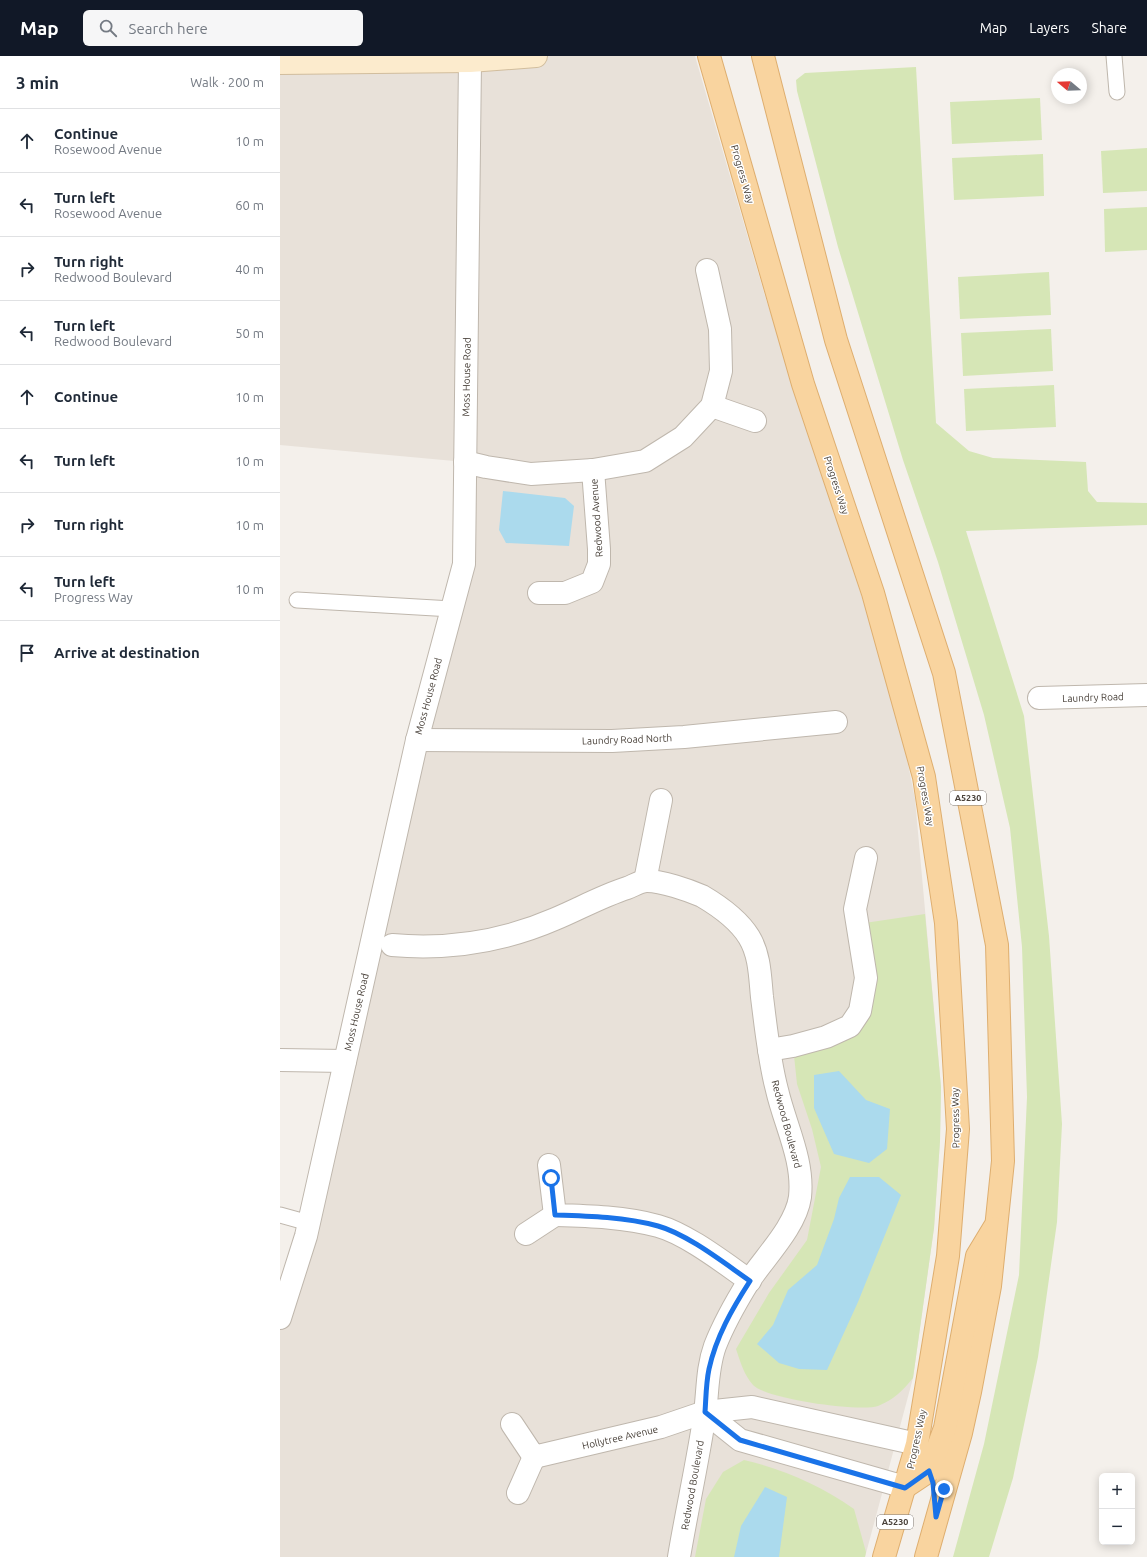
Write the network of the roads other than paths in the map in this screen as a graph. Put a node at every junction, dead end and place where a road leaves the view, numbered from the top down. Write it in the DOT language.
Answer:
graph roads {
  1 [pos="536,56"];
  2 [pos="709,56"];
  3 [pos="763,56"];
  4 [pos="1114,56"];
  5 [pos="324,60"];
  6 [pos="470,61"];
  7 [pos="280,63"];
  8 [pos="1117,92"];
  9 [pos="707,270"];
  10 [pos="712,406"];
  11 [pos="755,421"];
  12 [pos="466,462"];
  13 [pos="592,470"];
  14 [pos="539,593"];
  15 [pos="297,600"];
  16 [pos="452,609"];
  17 [pos="1147,695"];
  18 [pos="1039,698"];
  19 [pos="836,722"];
  20 [pos="417,740"];
  21 [pos="661,800"];
  22 [pos="866,858"];
  23 [pos="645,881"];
  24 [pos="392,945"];
  25 [pos="769,1050"];
  26 [pos="280,1060"];
  27 [pos="345,1061"];
  28 [pos="550,1165"];
  29 [pos="280,1215"];
  30 [pos="555,1215"];
  31 [pos="309,1223"];
  32 [pos="996,1223"];
  33 [pos="526,1234"];
  34 [pos="750,1281"];
  35 [pos="280,1318"];
  36 [pos="705,1412"];
  37 [pos="512,1424"];
  38 [pos="917,1444"];
  39 [pos="534,1457"];
  40 [pos="929,1471"];
  41 [pos="905,1488"];
  42 [pos="518,1492"];
  43 [pos="936,1517"];
  44 [pos="679,1557"];
  45 [pos="884,1557"];
  46 [pos="926,1557"];
  1 -- 6 [label="street"];
  2 -- 38 [label="main road, Progress Way / A5230"];
  3 -- 32 [label="main road, A5230"];
  4 -- 8 [label="lane"];
  5 -- 6 [label="street"];
  5 -- 7 [label="street"];
  6 -- 12 [label="street, Moss House Road"];
  9 -- 10 [label="street, Redwood Avenue"];
  10 -- 11 [label="street"];
  10 -- 13 [label="street, Redwood Avenue"];
  12 -- 13 [label="street, Redwood Avenue"];
  12 -- 16 [label="street, Moss House Road"];
  13 -- 14 [label="street, Redwood Avenue"];
  15 -- 16 [label="lane"];
  16 -- 20 [label="street, Moss House Road"];
  17 -- 18 [label="street, Laundry Road"];
  19 -- 20 [label="street, Laundry Road North"];
  20 -- 27 [label="street, Moss House Road"];
  21 -- 23 [label="street"];
  22 -- 25 [label="street"];
  23 -- 24 [label="street"];
  23 -- 25 [label="street, Redwood Boulevard"];
  25 -- 34 [label="street, Redwood Boulevard"];
  26 -- 27 [label="street"];
  27 -- 31 [label="street, Moss House Road"];
  28 -- 30 [label="street"];
  29 -- 31 [label="lane"];
  30 -- 33 [label="street"];
  30 -- 34 [label="street"];
  31 -- 35 [label="street, Moss House Road"];
  32 -- 40 [label="main road"];
  32 -- 43 [label="main road, A5230"];
  34 -- 36 [label="street, Redwood Boulevard"];
  36 -- 38 [label="street"];
  36 -- 39 [label="street, Hollytree Avenue"];
  36 -- 41 [label="street"];
  36 -- 44 [label="street, Redwood Boulevard"];
  37 -- 39 [label="street"];
  38 -- 40 [label="main road"];
  38 -- 41 [label="main road, Progress Way / A5230"];
  39 -- 42 [label="street"];
  40 -- 41 [label="main road"];
  40 -- 43 [label="main road"];
  41 -- 45 [label="main road, Progress Way / A5230"];
  43 -- 46 [label="main road, A5230"];
}
